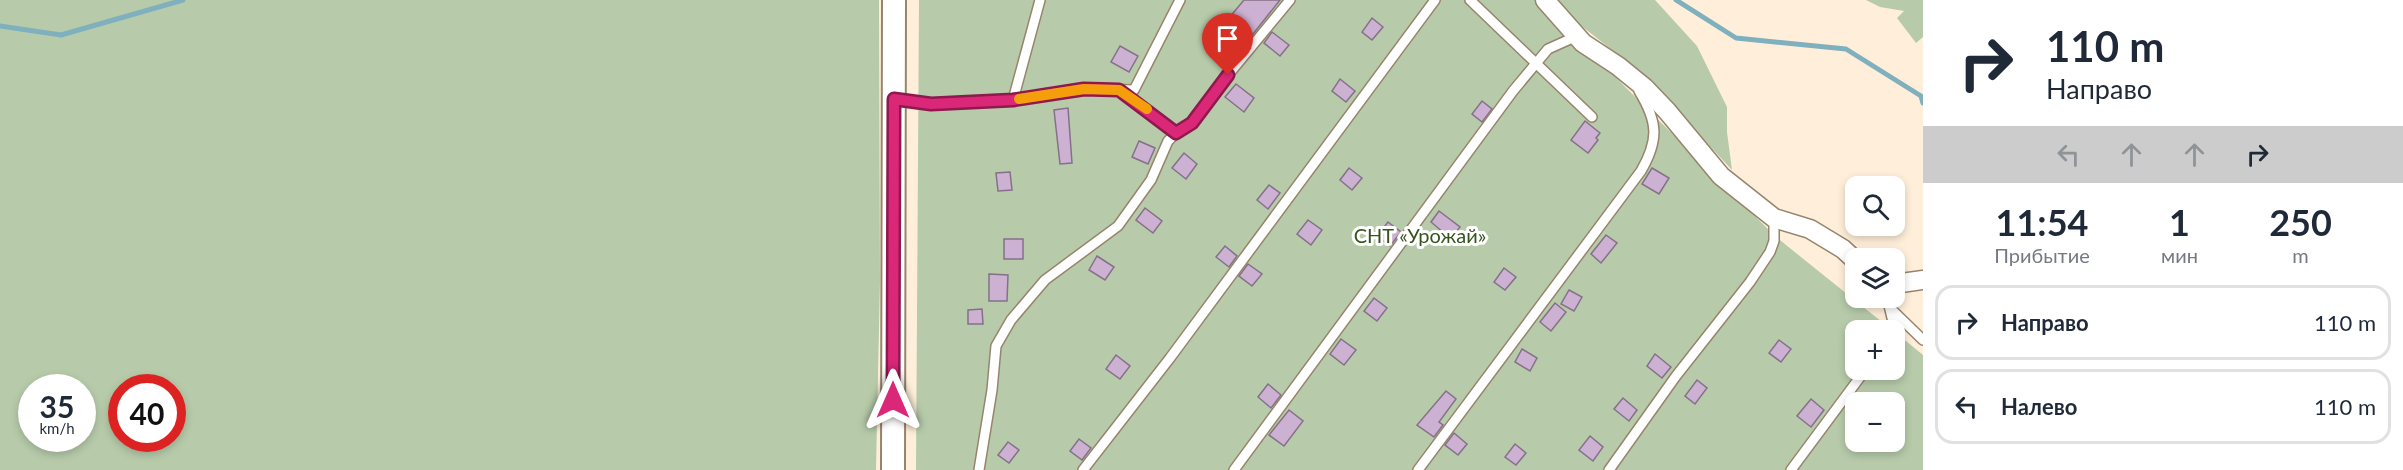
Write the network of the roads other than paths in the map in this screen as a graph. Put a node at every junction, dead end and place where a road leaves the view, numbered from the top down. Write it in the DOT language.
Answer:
graph roads {
  1 [pos="894,0"];
  2 [pos="1040,0"];
  3 [pos="1180,0"];
  4 [pos="1290,0"];
  5 [pos="1435,0"];
  6 [pos="1470,0"];
  7 [pos="1545,0"];
  8 [pos="1576,36"];
  9 [pos="1536,63"];
  10 [pos="1629,75"];
  11 [pos="1119,90"];
  12 [pos="894,99"];
  13 [pos="1013,100"];
  14 [pos="1592,117"];
  15 [pos="1176,133"];
  16 [pos="1774,218"];
  17 [pos="1845,251"];
  18 [pos="1923,280"];
  19 [pos="1905,282"];
  20 [pos="1890,308"];
  21 [pos="1893,320"];
  22 [pos="1923,340"];
  23 [pos="1858,380"];
  24 [pos="893,470"];
  25 [pos="979,470"];
  26 [pos="1083,470"];
  27 [pos="1234,470"];
  28 [pos="1418,470"];
  29 [pos="1609,470"];
  30 [pos="1791,470"];
  1 -- 12 [label="street"];
  2 -- 13 [label="lane"];
  3 -- 11 [label="lane"];
  4 -- 15 [label="lane"];
  5 -- 26 [label="lane"];
  6 -- 9 [label="lane"];
  7 -- 8 [label="street"];
  8 -- 9 [label="lane"];
  8 -- 10 [label="street"];
  9 -- 14 [label="lane"];
  9 -- 27 [label="lane"];
  10 -- 16 [label="street"];
  10 -- 28 [label="lane"];
  11 -- 13 [label="lane"];
  11 -- 15 [label="lane"];
  12 -- 13 [label="lane"];
  12 -- 24 [label="street"];
  15 -- 25 [label="lane"];
  16 -- 17 [label="street"];
  16 -- 29 [label="lane"];
  18 -- 19 [label="street"];
  20 -- 21 [label="lane"];
  20 -- 22 [label="lane"];
  23 -- 30 [label="lane"];
}
